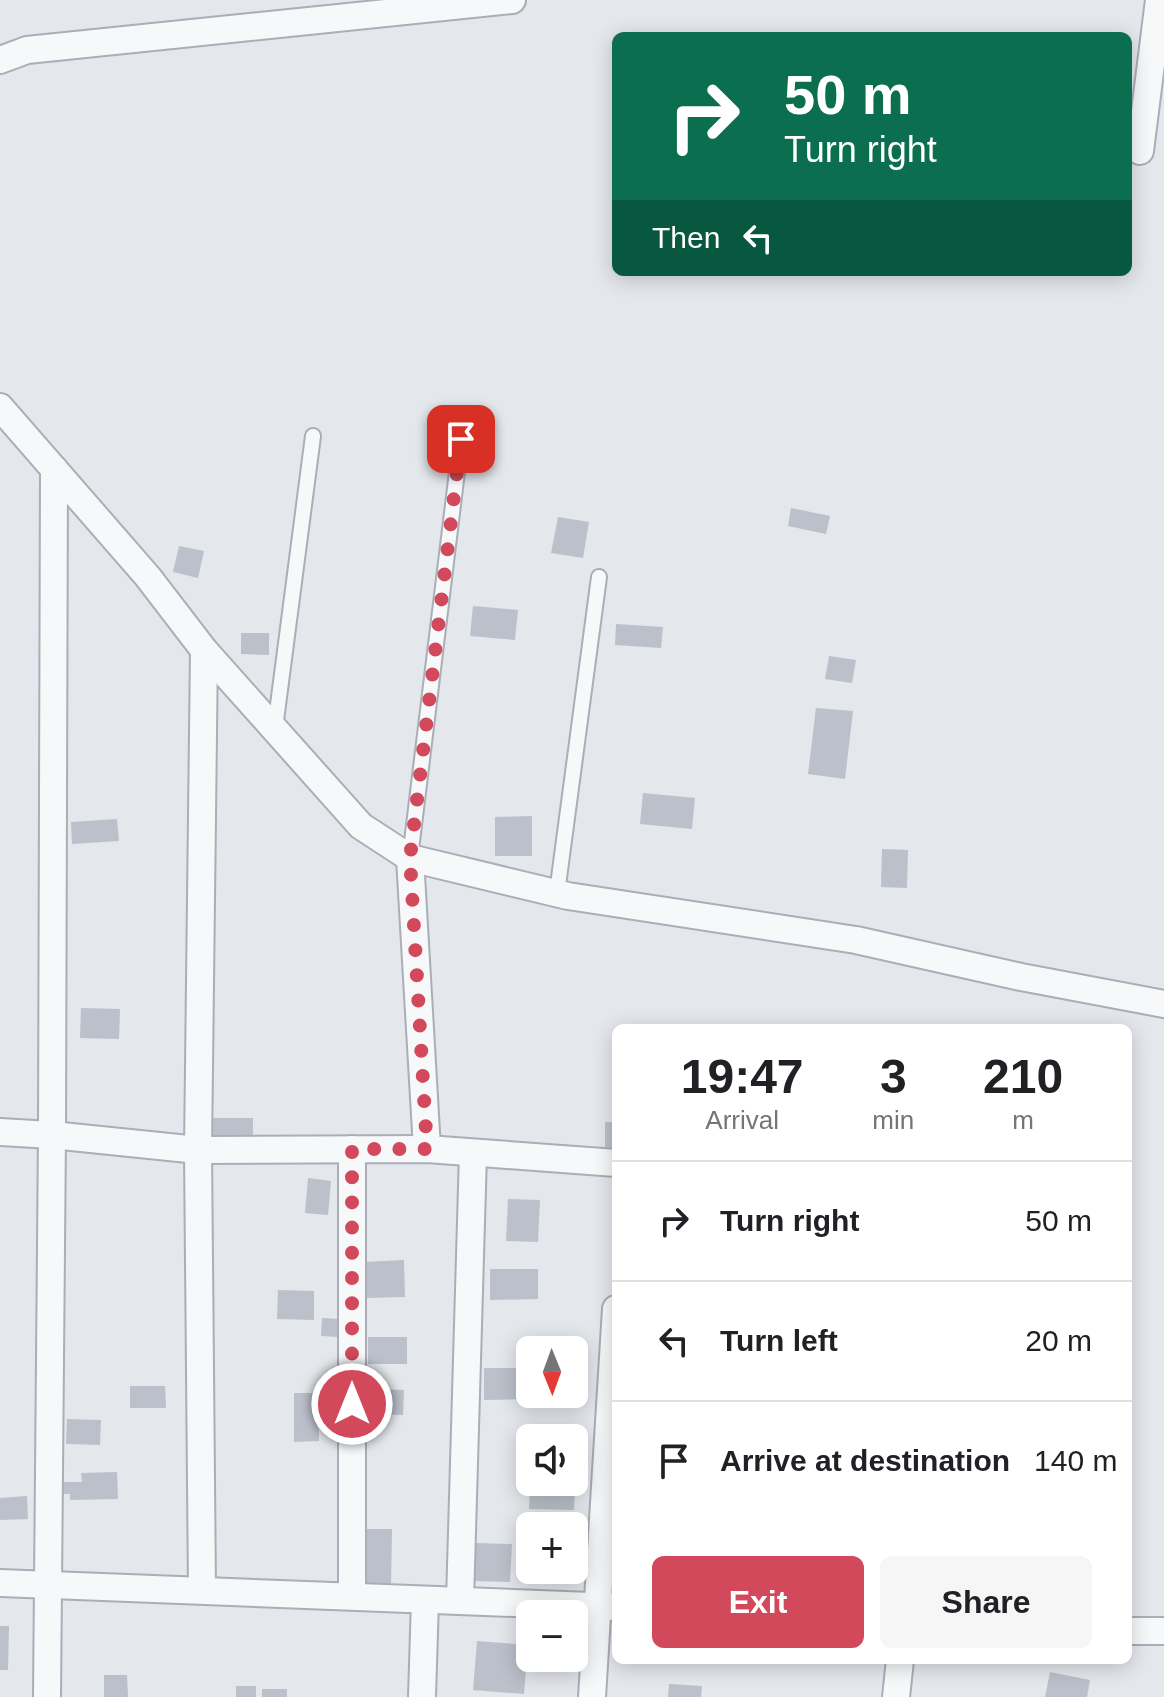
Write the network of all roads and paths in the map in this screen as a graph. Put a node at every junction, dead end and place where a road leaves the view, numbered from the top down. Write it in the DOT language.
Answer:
graph roads {
  1 [pos="512,0"];
  2 [pos="1159,0"];
  3 [pos="0,60"];
  4 [pos="1140,151"];
  5 [pos="0,407"];
  6 [pos="313,436"];
  7 [pos="461,439"];
  8 [pos="54,469"];
  9 [pos="599,577"];
  10 [pos="204,650"];
  11 [pos="275,729"];
  12 [pos="410,858"];
  13 [pos="557,893"];
  14 [pos="1164,1004"];
  15 [pos="0,1132"];
  16 [pos="52,1135"];
  17 [pos="352,1149"];
  18 [pos="427,1149"];
  19 [pos="198,1150"];
  20 [pos="473,1153"];
  21 [pos="612,1163"];
  22 [pos="612,1458"];
  23 [pos="0,1583"];
  24 [pos="47,1585"];
  25 [pos="202,1590"];
  26 [pos="352,1595"];
  27 [pos="425,1600"];
  28 [pos="460,1601"];
  29 [pos="608,1607"];
  30 [pos="1132,1631"];
  31 [pos="1164,1631"];
  32 [pos="900,1664"];
  33 [pos="47,1697"];
  34 [pos="422,1697"];
  35 [pos="592,1697"];
  36 [pos="896,1697"];
  1 -- 3 [label="street"];
  2 -- 4 [label="street"];
  5 -- 8 [label="street"];
  6 -- 11 [label="lane"];
  7 -- 12 [label="lane"];
  8 -- 10 [label="street"];
  8 -- 16 [label="street"];
  9 -- 13 [label="lane"];
  10 -- 11 [label="street"];
  10 -- 19 [label="street"];
  11 -- 12 [label="street"];
  12 -- 13 [label="street"];
  12 -- 18 [label="street"];
  13 -- 14 [label="street"];
  15 -- 16 [label="street"];
  16 -- 19 [label="street"];
  16 -- 24 [label="street"];
  17 -- 18 [label="street"];
  17 -- 19 [label="street"];
  17 -- 26 [label="street"];
  18 -- 20 [label="street"];
  19 -- 25 [label="street"];
  20 -- 21 [label="street"];
  20 -- 28 [label="street"];
  22 -- 29 [label="street"];
  23 -- 24 [label="street"];
  24 -- 25 [label="street"];
  24 -- 33 [label="street"];
  25 -- 26 [label="street"];
  26 -- 27 [label="street"];
  27 -- 28 [label="street"];
  27 -- 34 [label="street"];
  28 -- 29 [label="street"];
  29 -- 35 [label="street"];
  30 -- 31 [label="street"];
  32 -- 36 [label="street"];
}
